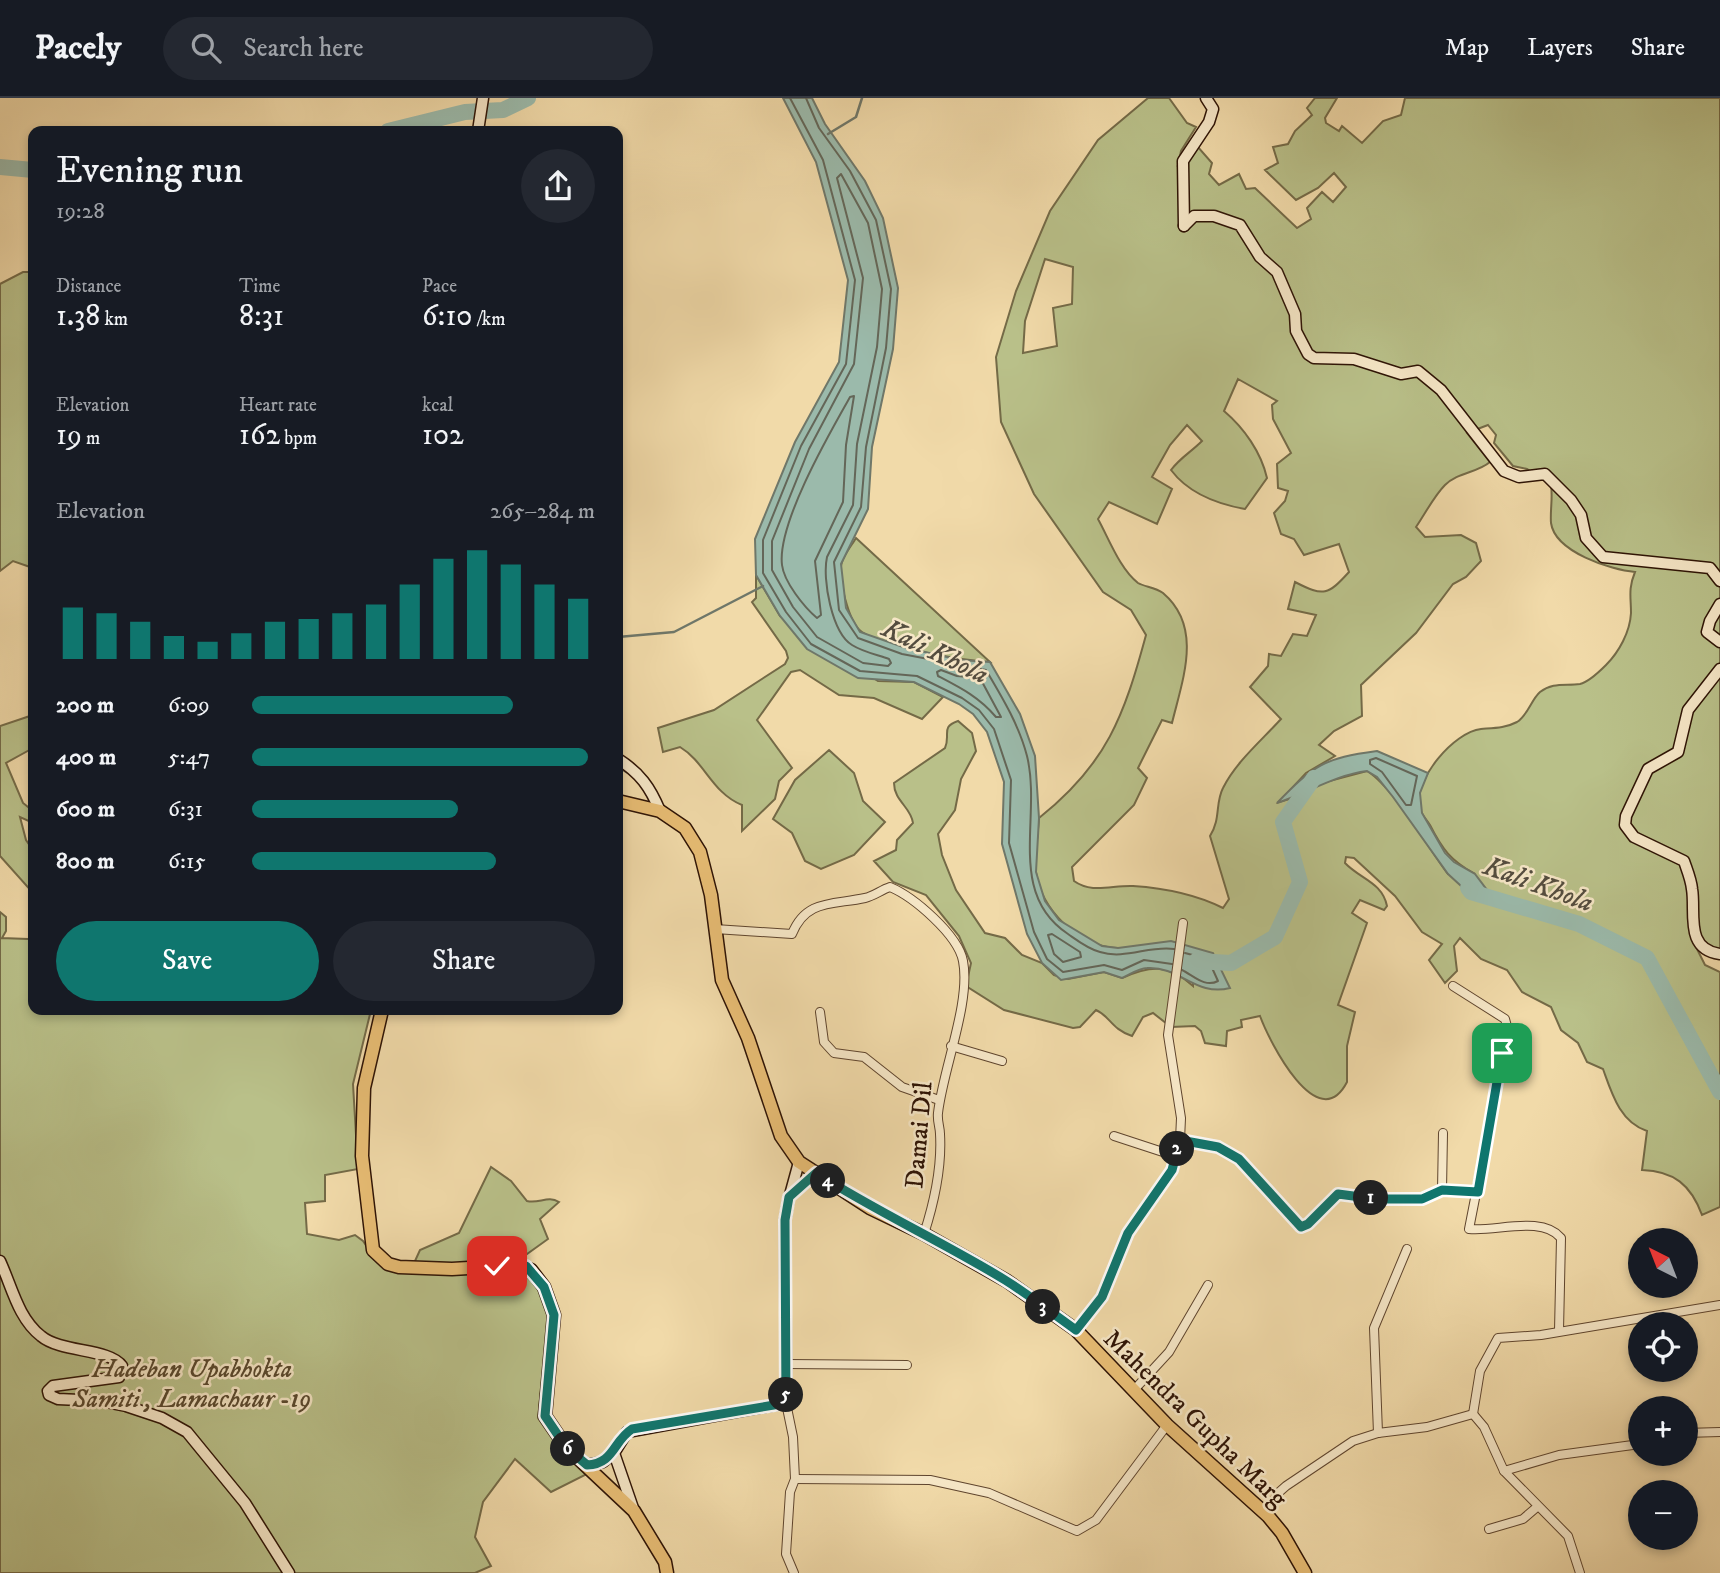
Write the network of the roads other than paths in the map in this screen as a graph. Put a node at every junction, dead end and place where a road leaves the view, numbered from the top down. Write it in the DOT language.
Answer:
graph roads {
  1 [pos="1206,98"];
  2 [pos="482,101"];
  3 [pos="479,126"];
  4 [pos="1720,581"];
  5 [pos="1720,604"];
  6 [pos="1720,642"];
  7 [pos="1720,669"];
  8 [pos="623,762"];
  9 [pos="623,802"];
  10 [pos="660,811"];
  11 [pos="1183,923"];
  12 [pos="715,929"];
  13 [pos="1720,954"];
  14 [pos="1453,986"];
  15 [pos="820,1012"];
  16 [pos="382,1015"];
  17 [pos="951,1046"];
  18 [pos="1002,1060"];
  19 [pos="940,1100"];
  20 [pos="1443,1133"];
  21 [pos="1114,1136"];
  22 [pos="1180,1140"];
  23 [pos="1175,1156"];
  24 [pos="799,1162"];
  25 [pos="816,1173"];
  26 [pos="1442,1190"];
  27 [pos="1478,1192"];
  28 [pos="789,1197"];
  29 [pos="924,1234"];
  30 [pos="1407,1249"];
  31 [pos="0,1261"];
  32 [pos="1208,1285"];
  33 [pos="1720,1305"];
  34 [pos="1076,1330"];
  35 [pos="1559,1331"];
  36 [pos="788,1364"];
  37 [pos="907,1365"];
  38 [pos="1134,1390"];
  39 [pos="786,1403"];
  40 [pos="1473,1414"];
  41 [pos="1167,1426"];
  42 [pos="1720,1432"];
  43 [pos="1378,1433"];
  44 [pos="1698,1433"];
  45 [pos="1628,1446"];
  46 [pos="614,1453"];
  47 [pos="587,1465"];
  48 [pos="1504,1471"];
  49 [pos="795,1479"];
  50 [pos="1537,1507"];
  51 [pos="634,1511"];
  52 [pos="1268,1517"];
  53 [pos="1489,1529"];
  54 [pos="289,1573"];
  55 [pos="667,1573"];
  56 [pos="794,1573"];
  57 [pos="1305,1573"];
  58 [pos="1580,1573"];
  1 -- 4 [label="street"];
  2 -- 3 [label="street"];
  5 -- 6 [label="street"];
  7 -- 13 [label="street"];
  8 -- 10 [label="street"];
  9 -- 10 [label="main road"];
  10 -- 12 [label="main road, Mahendra Gupha Marg"];
  11 -- 22 [label="street"];
  12 -- 17 [label="street, Damai Dil"];
  12 -- 24 [label="main road, Mahendra Gupha Marg"];
  14 -- 27 [label="street"];
  15 -- 19 [label="street"];
  16 -- 47 [label="main road"];
  17 -- 18 [label="street"];
  17 -- 19 [label="street, Damai Dil"];
  19 -- 29 [label="street, Damai Dil"];
  20 -- 26 [label="street"];
  21 -- 23 [label="street"];
  22 -- 23 [label="street"];
  22 -- 26 [label="street"];
  23 -- 34 [label="street"];
  24 -- 25 [label="main road, Mahendra Gupha Marg"];
  24 -- 28 [label="street"];
  25 -- 28 [label="street"];
  25 -- 29 [label="main road, Mahendra Gupha Marg"];
  26 -- 27 [label="street"];
  27 -- 35 [label="street"];
  28 -- 36 [label="street"];
  29 -- 34 [label="main road, Mahendra Gupha Marg"];
  30 -- 43 [label="street"];
  31 -- 54 [label="street"];
  32 -- 38 [label="street"];
  33 -- 35 [label="street"];
  34 -- 38 [label="main road, Mahendra Gupha Marg"];
  35 -- 40 [label="street"];
  36 -- 37 [label="street"];
  36 -- 39 [label="street"];
  38 -- 41 [label="main road, Mahendra Gupha Marg"];
  39 -- 46 [label="street"];
  39 -- 49 [label="street"];
  40 -- 43 [label="street"];
  40 -- 48 [label="street"];
  41 -- 49 [label="street"];
  41 -- 52 [label="main road, Mahendra Gupha Marg"];
  42 -- 44 [label="street"];
  43 -- 52 [label="street"];
  45 -- 48 [label="street"];
  46 -- 47 [label="street"];
  46 -- 51 [label="street"];
  47 -- 51 [label="main road"];
  48 -- 50 [label="street"];
  49 -- 56 [label="street"];
  50 -- 53 [label="street"];
  50 -- 58 [label="street"];
  51 -- 55 [label="main road"];
  52 -- 57 [label="main road, Mahendra Gupha Marg"];
}
